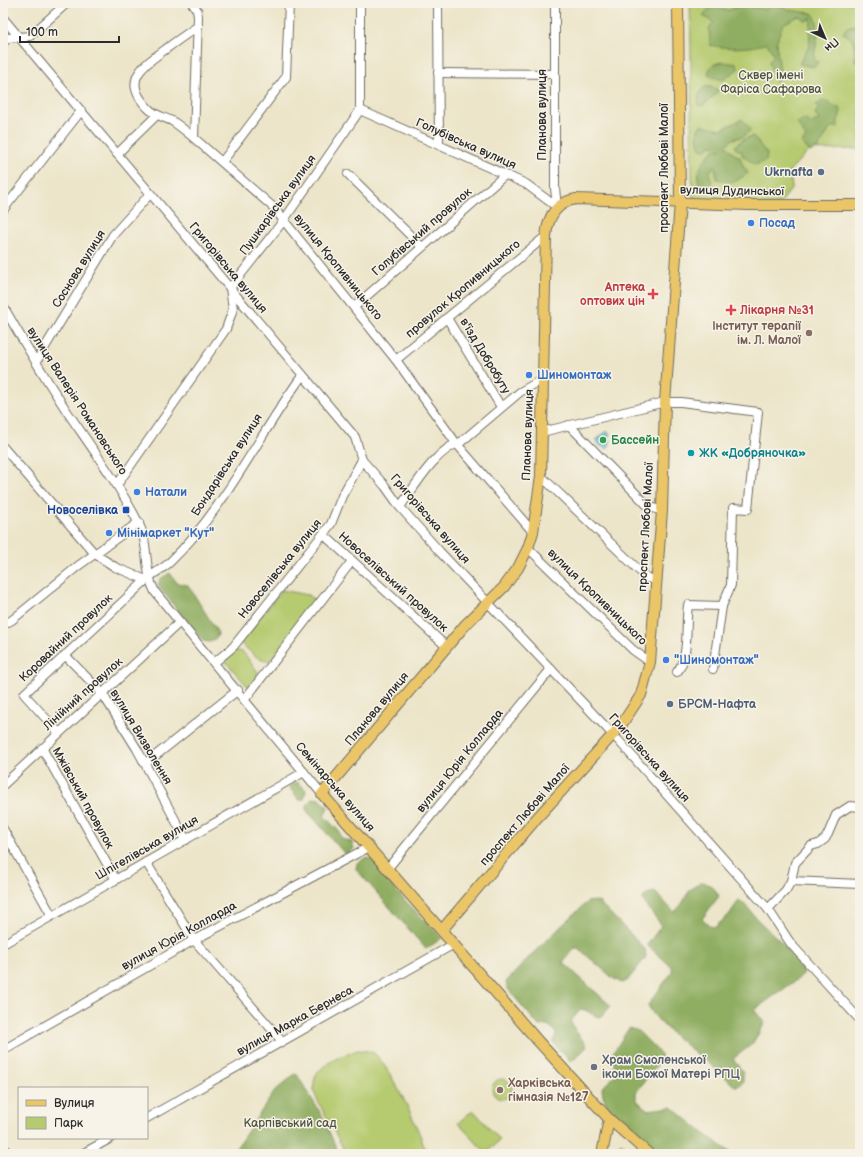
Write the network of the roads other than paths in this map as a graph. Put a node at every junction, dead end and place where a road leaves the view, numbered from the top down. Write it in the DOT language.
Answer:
graph roads {
  1 [pos="67,3"];
  2 [pos="192,3"];
  3 [pos="289,3"];
  4 [pos="360,3"];
  5 [pos="438,3"];
  6 [pos="555,3"];
  7 [pos="678,3"];
  8 [pos="3,18"];
  9 [pos="198,26"];
  10 [pos="20,36"];
  11 [pos="3,42"];
  12 [pos="438,73"];
  13 [pos="555,74"];
  14 [pos="360,110"];
  15 [pos="81,111"];
  16 [pos="157,115"];
  17 [pos="194,138"];
  18 [pos="439,145"];
  19 [pos="117,154"];
  20 [pos="222,162"];
  21 [pos="348,174"];
  22 [pos="505,175"];
  23 [pos="150,194"];
  24 [pos="680,203"];
  25 [pos="860,205"];
  26 [pos="557,207"];
  27 [pos="3,210"];
  28 [pos="284,220"];
  29 [pos="546,236"];
  30 [pos="422,247"];
  31 [pos="230,288"];
  32 [pos="3,306"];
  33 [pos="354,307"];
  34 [pos="447,318"];
  35 [pos="396,360"];
  36 [pos="36,362"];
  37 [pos="302,376"];
  38 [pos="543,379"];
  39 [pos="665,402"];
  40 [pos="501,406"];
  41 [pos="569,425"];
  42 [pos="542,432"];
  43 [pos="456,443"];
  44 [pos="3,447"];
  45 [pos="362,460"];
  46 [pos="541,476"];
  47 [pos="117,485"];
  48 [pos="400,506"];
  49 [pos="662,511"];
  50 [pos="139,522"];
  51 [pos="533,532"];
  52 [pos="323,534"];
  53 [pos="528,548"];
  54 [pos="95,554"];
  55 [pos="352,561"];
  56 [pos="147,579"];
  57 [pos="657,580"];
  58 [pos="488,602"];
  59 [pos="722,606"];
  60 [pos="180,622"];
  61 [pos="3,625"];
  62 [pos="447,647"];
  63 [pos="65,655"];
  64 [pos="215,662"];
  65 [pos="650,662"];
  66 [pos="551,669"];
  67 [pos="713,669"];
  68 [pos="678,672"];
  69 [pos="238,690"];
  70 [pos="102,693"];
  71 [pos="245,699"];
  72 [pos="59,733"];
  73 [pos="614,735"];
  74 [pos="42,748"];
  75 [pos="145,764"];
  76 [pos="304,772"];
  77 [pos="3,785"];
  78 [pos="322,794"];
  79 [pos="860,807"];
  80 [pos="3,829"];
  81 [pos="186,840"];
  82 [pos="369,847"];
  83 [pos="146,862"];
  84 [pos="388,868"];
  85 [pos="116,880"];
  86 [pos="791,881"];
  87 [pos="860,884"];
  88 [pos="768,909"];
  89 [pos="52,916"];
  90 [pos="442,930"];
  91 [pos="194,940"];
  92 [pos="3,944"];
  93 [pos="454,944"];
  94 [pos="860,1020"];
  95 [pos="282,1041"];
  96 [pos="3,1050"];
  97 [pos="148,1117"];
  98 [pos="609,1119"];
  99 [pos="109,1139"];
  100 [pos="3,1147"];
  101 [pos="8,1154"];
  102 [pos="82,1154"];
  103 [pos="602,1154"];
  104 [pos="649,1154"];
  1 -- 10 [label="street"];
  2 -- 9 [label="street"];
  3 -- 20 [label="street"];
  4 -- 14 [label="street"];
  5 -- 12 [label="street"];
  6 -- 13 [label="street, Планова вулиця"];
  7 -- 24 [label="main road, проспект Любові Малої"];
  8 -- 10 [label="street, Григорівська вулиця"];
  9 -- 16 [label="street, вулиця Кропивницького"];
  9 -- 17 [label="street"];
  10 -- 11 [label="street"];
  10 -- 15 [label="street, Григорівська вулиця"];
  12 -- 13 [label="street"];
  12 -- 18 [label="street"];
  13 -- 26 [label="street, Планова вулиця"];
  14 -- 18 [label="street, Голубівська вулиця"];
  14 -- 28 [label="street, Пушкарівська вулиця"];
  15 -- 19 [label="street, Григорівська вулиця"];
  15 -- 27 [label="street"];
  16 -- 17 [label="street, вулиця Кропивницького"];
  16 -- 19 [label="street"];
  17 -- 20 [label="street, вулиця Кропивницького"];
  18 -- 22 [label="street, Голубівська вулиця"];
  19 -- 23 [label="street, Григорівська вулиця"];
  20 -- 28 [label="street, вулиця Кропивницького"];
  21 -- 30 [label="street"];
  22 -- 26 [label="street, Голубівська вулиця"];
  22 -- 30 [label="street, Голубівський провулок"];
  23 -- 31 [label="street, Григорівська вулиця"];
  23 -- 36 [label="street, Соснова вулиця"];
  24 -- 25 [label="main road, вулиця Дудинської"];
  24 -- 26 [label="main road, вулиця Дудинської"];
  24 -- 39 [label="main road, проспект Любові Малої"];
  26 -- 29 [label="main road, Планова вулиця"];
  28 -- 31 [label="street, Пушкарівська вулиця"];
  28 -- 33 [label="street, вулиця Кропивницького"];
  29 -- 34 [label="street, провулок Кропивницького"];
  29 -- 38 [label="main road, Планова вулиця"];
  30 -- 33 [label="street, Голубівський провулок"];
  31 -- 37 [label="street, Григорівська вулиця"];
  31 -- 47 [label="street"];
  32 -- 36 [label="street, вулиця Валерія Романовського"];
  33 -- 35 [label="street, вулиця Кропивницького"];
  34 -- 35 [label="street, провулок Кропивницького"];
  34 -- 40 [label="street, в'їзд Добробуту"];
  35 -- 43 [label="street, вулиця Кропивницького"];
  36 -- 47 [label="street, вулиця Валерія Романовського"];
  37 -- 45 [label="street, Григорівська вулиця"];
  37 -- 56 [label="street, Бондарівська вулиця"];
  38 -- 40 [label="street"];
  38 -- 42 [label="main road, Планова вулиця"];
  39 -- 41 [label="street"];
  39 -- 49 [label="main road, проспект Любові Малої"];
  39 -- 59 [label="street"];
  40 -- 43 [label="street"];
  41 -- 42 [label="street"];
  41 -- 49 [label="street"];
  42 -- 46 [label="main road, Планова вулиця"];
  43 -- 48 [label="street"];
  43 -- 51 [label="street, вулиця Кропивницького"];
  44 -- 54 [label="street"];
  45 -- 48 [label="street, Григорівська вулиця"];
  45 -- 52 [label="street, Новоселівська вулиця"];
  46 -- 51 [label="main road, Планова вулиця"];
  46 -- 57 [label="street"];
  47 -- 50 [label="street, вулиця Валерія Романовського"];
  48 -- 58 [label="street, Григорівська вулиця"];
  49 -- 57 [label="main road, проспект Любові Малої"];
  50 -- 54 [label="street"];
  50 -- 56 [label="street, вулиця Валерія Романовського"];
  51 -- 53 [label="main road, Планова вулиця"];
  52 -- 55 [label="street, Новоселівський провулок"];
  52 -- 64 [label="street, Новоселівська вулиця"];
  53 -- 58 [label="main road, Планова вулиця"];
  53 -- 65 [label="street, вулиця Кропивницького"];
  54 -- 56 [label="street"];
  54 -- 61 [label="street"];
  55 -- 62 [label="street, Новоселівський провулок"];
  55 -- 71 [label="street"];
  56 -- 60 [label="street, Семінарська вулиця"];
  56 -- 63 [label="street, Коровайний провулок"];
  57 -- 65 [label="main road, проспект Любові Малої"];
  58 -- 62 [label="main road, Планова вулиця"];
  58 -- 66 [label="street, Григорівська вулиця"];
  59 -- 67 [label="street"];
  59 -- 68 [label="street"];
  60 -- 64 [label="street, Семінарська вулиця"];
  60 -- 70 [label="street, Лінійний провулок"];
  62 -- 78 [label="main road, Планова вулиця"];
  63 -- 70 [label="street, вулиця Визволення"];
  63 -- 72 [label="street, Коровайний провулок"];
  64 -- 69 [label="street, Семінарська вулиця"];
  65 -- 73 [label="main road, проспект Любові Малої"];
  66 -- 73 [label="street, Григорівська вулиця"];
  66 -- 84 [label="street, вулиця Юрія Колларда"];
  69 -- 71 [label="street, Семінарська вулиця"];
  69 -- 75 [label="street"];
  70 -- 72 [label="street, Лінійний провулок"];
  70 -- 75 [label="street, вулиця Визволення"];
  71 -- 76 [label="street, Семінарська вулиця"];
  72 -- 74 [label="street, Лінійний провулок"];
  73 -- 88 [label="street, Григорівська вулиця"];
  73 -- 90 [label="main road, проспект Любові Малої"];
  74 -- 77 [label="street, Лінійний провулок"];
  74 -- 85 [label="street, Мжівський провулок"];
  75 -- 81 [label="street, вулиця Визволення"];
  76 -- 78 [label="street, Семінарська вулиця"];
  76 -- 81 [label="street, Шпігелівська вулиця"];
  78 -- 82 [label="main road, Семінарська вулиця"];
  79 -- 86 [label="street"];
  80 -- 89 [label="street"];
  81 -- 83 [label="street, Шпігелівська вулиця"];
  82 -- 84 [label="main road, Семінарська вулиця"];
  82 -- 91 [label="street, вулиця Юрія Колларда"];
  83 -- 85 [label="street, Шпігелівська вулиця"];
  83 -- 91 [label="street"];
  84 -- 90 [label="main road, Семінарська вулиця"];
  85 -- 89 [label="street, Шпігелівська вулиця"];
  86 -- 87 [label="street"];
  86 -- 88 [label="street"];
  88 -- 94 [label="street, Григорівська вулиця"];
  89 -- 92 [label="street, Шпігелівська вулиця"];
  90 -- 93 [label="main road, Семінарська вулиця"];
  91 -- 95 [label="street"];
  91 -- 96 [label="street, вулиця Юрія Колларда"];
  93 -- 95 [label="street, вулиця Марка Бернеса"];
  93 -- 98 [label="main road, Семінарська вулиця"];
  95 -- 97 [label="street, вулиця Марка Бернеса"];
  98 -- 103 [label="main road"];
  98 -- 104 [label="main road, Семінарська вулиця"];
  99 -- 102 [label="street"];
  100 -- 101 [label="street"];
}
